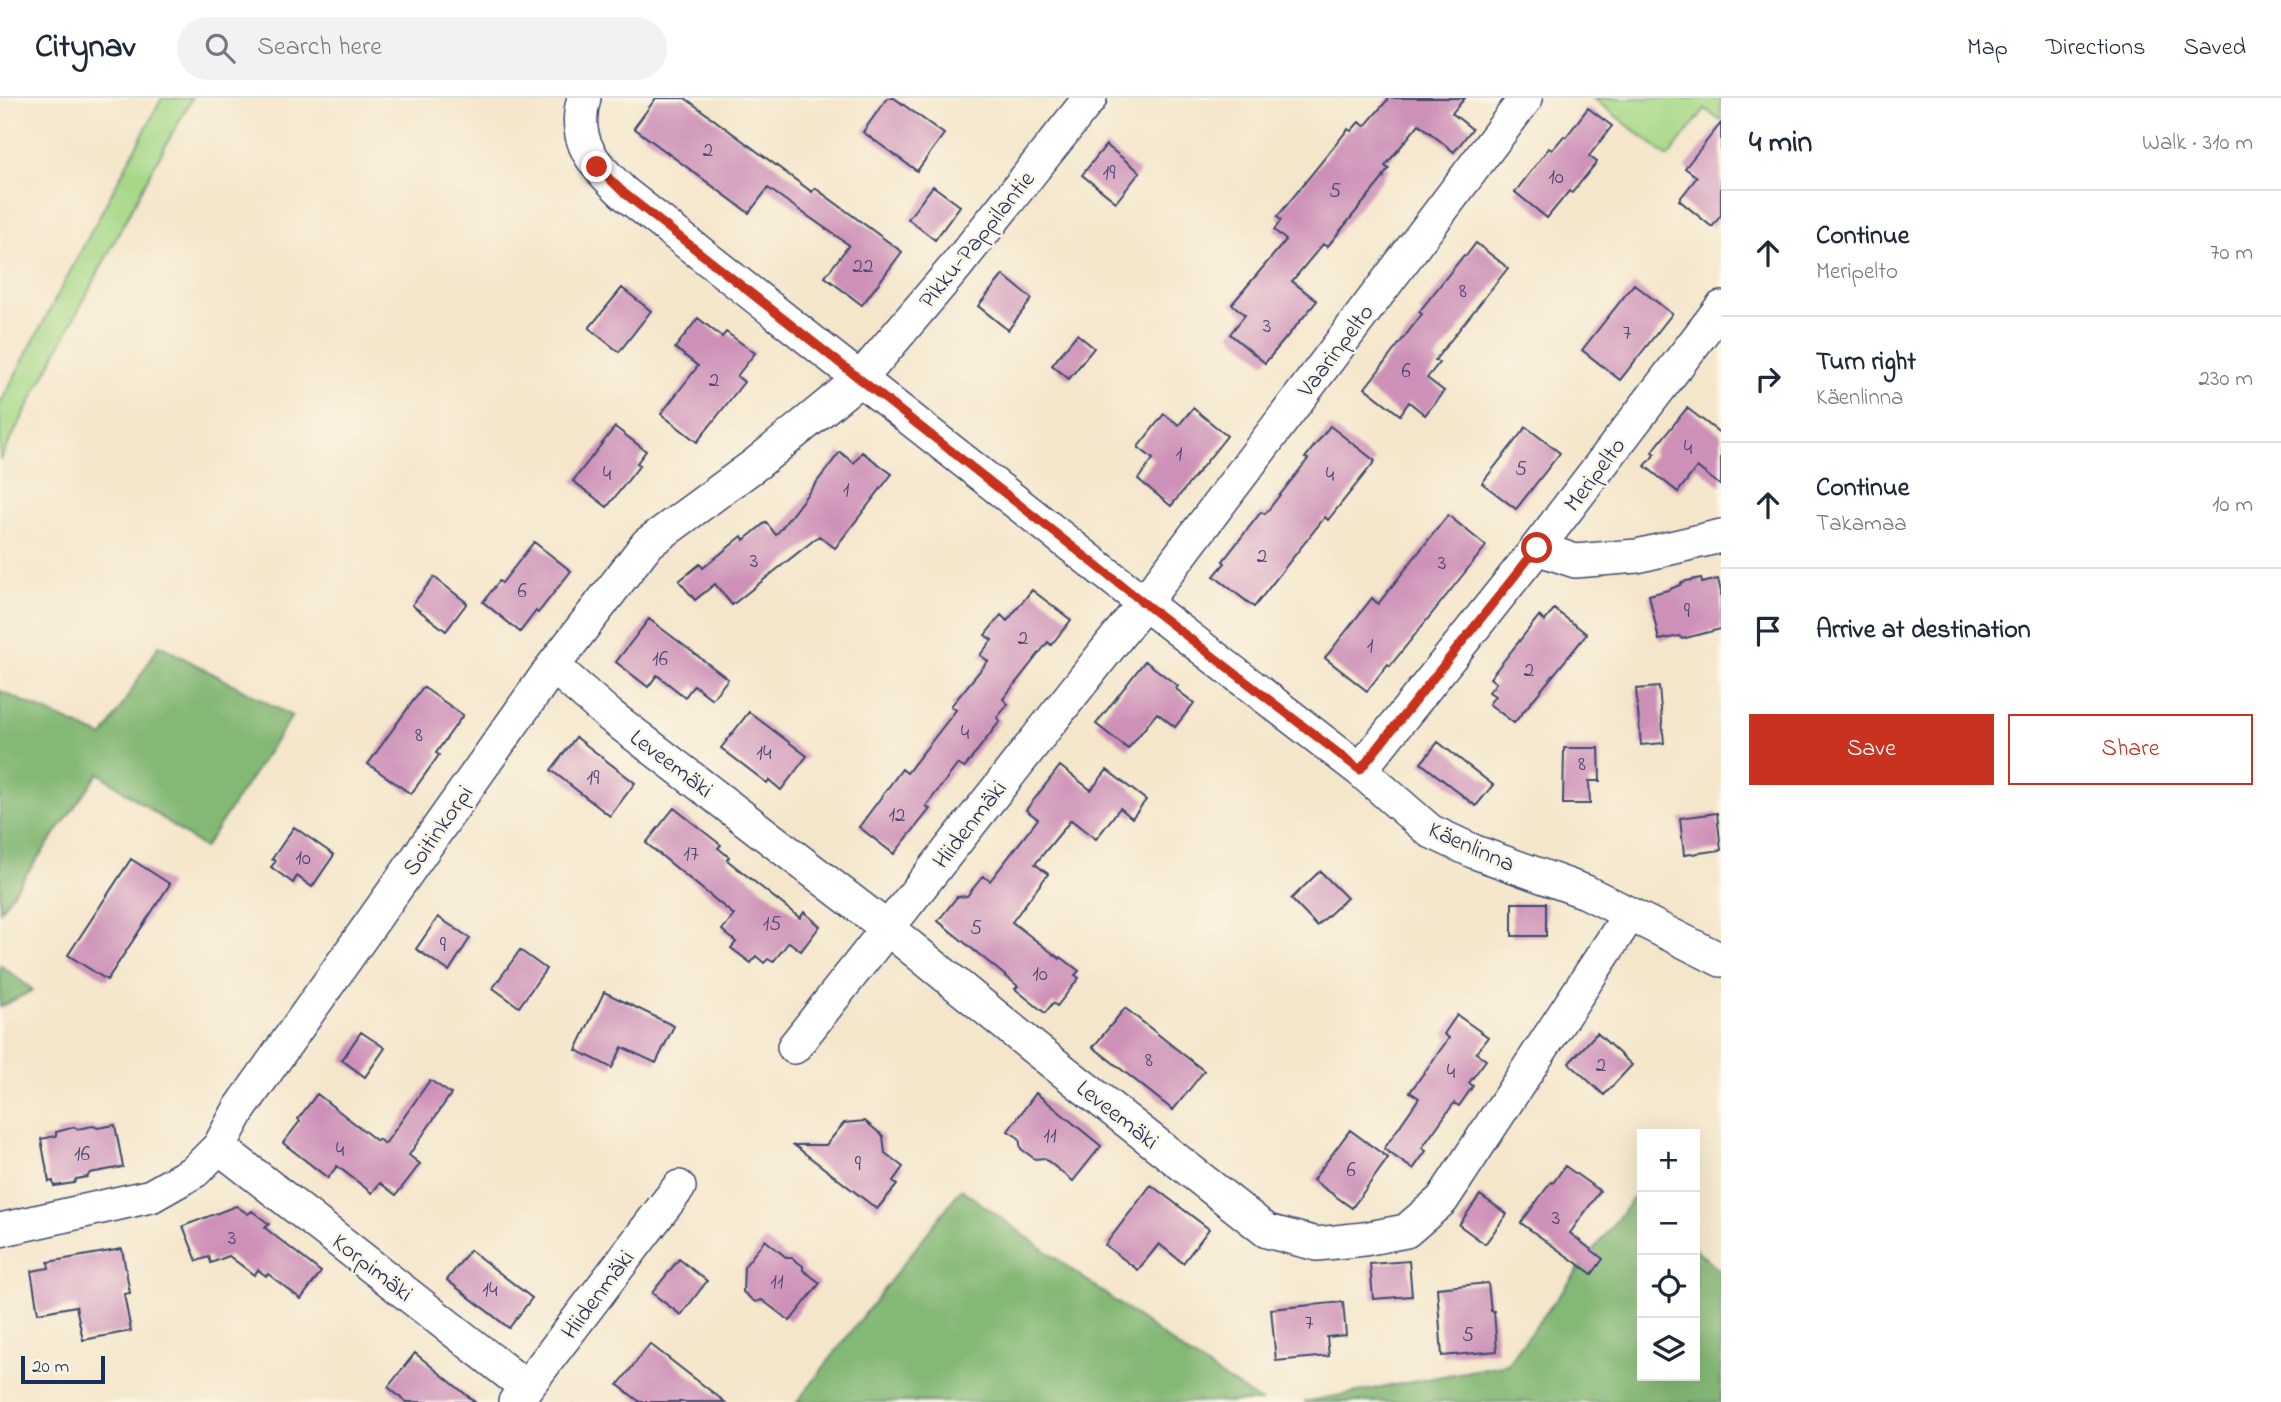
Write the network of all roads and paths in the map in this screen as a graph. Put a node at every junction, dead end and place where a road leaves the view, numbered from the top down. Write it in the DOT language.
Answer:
graph roads {
  1 [pos="584,98"];
  2 [pos="1090,98"];
  3 [pos="1527,98"];
  4 [pos="1721,308"];
  5 [pos="860,379"];
  6 [pos="1721,536"];
  7 [pos="1537,548"];
  8 [pos="1144,603"];
  9 [pos="554,666"];
  10 [pos="1360,770"];
  11 [pos="1630,914"];
  12 [pos="887,928"];
  13 [pos="1721,960"];
  14 [pos="794,1047"];
  15 [pos="219,1147"];
  16 [pos="679,1187"];
  17 [pos="0,1230"];
  18 [pos="521,1394"];
  1 -- 5 [label="street, Käenlinna"];
  2 -- 5 [label="street, Pikku-Pappilantie"];
  3 -- 8 [label="street, Vaarinpelto"];
  4 -- 7 [label="street, Meripelto"];
  5 -- 8 [label="street, Käenlinna"];
  5 -- 9 [label="street, Soitinkorpi"];
  6 -- 7 [label="street"];
  7 -- 10 [label="street, Meripelto"];
  8 -- 10 [label="street, Käenlinna"];
  8 -- 12 [label="street, Hiidenmäki"];
  9 -- 12 [label="street, Leveemäki"];
  9 -- 15 [label="street, Soitinkorpi"];
  10 -- 11 [label="street, Käenlinna"];
  11 -- 12 [label="street, Leveemäki"];
  11 -- 13 [label="street, Käenlinna"];
  12 -- 14 [label="street, Hiidenmäki"];
  15 -- 17 [label="street, Soitinkorpi"];
  15 -- 18 [label="street, Korpimäki"];
  16 -- 18 [label="street, Hiidenmäki"];
}
